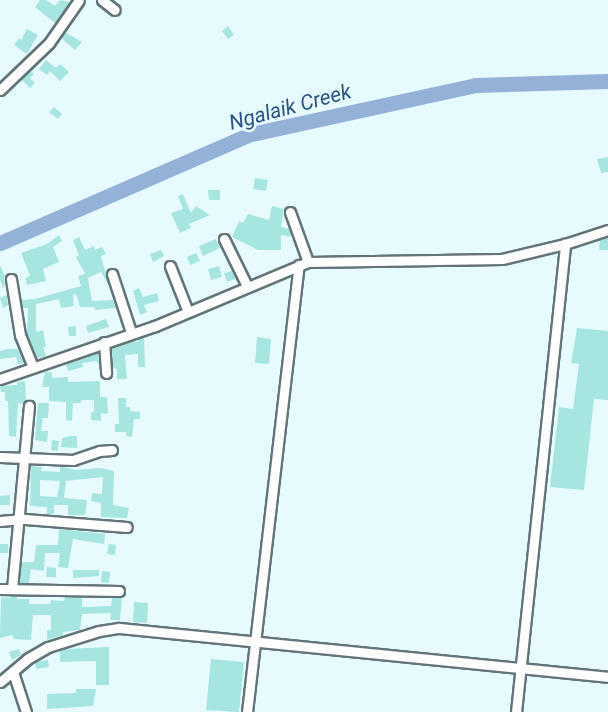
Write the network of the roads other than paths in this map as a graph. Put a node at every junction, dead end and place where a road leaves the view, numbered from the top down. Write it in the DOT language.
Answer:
graph roads {
  1 [pos="79,0"];
  2 [pos="102,0"];
  3 [pos="115,10"];
  4 [pos="0,90"];
  5 [pos="290,212"];
  6 [pos="608,230"];
  7 [pos="224,239"];
  8 [pos="564,244"];
  9 [pos="304,264"];
  10 [pos="170,266"];
  11 [pos="112,274"];
  12 [pos="11,279"];
  13 [pos="247,286"];
  14 [pos="188,312"];
  15 [pos="131,332"];
  16 [pos="104,342"];
  17 [pos="33,367"];
  18 [pos="106,373"];
  19 [pos="0,379"];
  20 [pos="29,406"];
  21 [pos="112,450"];
  22 [pos="25,456"];
  23 [pos="0,457"];
  24 [pos="0,521"];
  25 [pos="20,521"];
  26 [pos="127,526"];
  27 [pos="12,589"];
  28 [pos="0,590"];
  29 [pos="119,591"];
  30 [pos="254,641"];
  31 [pos="520,668"];
  32 [pos="13,672"];
  33 [pos="608,677"];
  34 [pos="0,682"];
  35 [pos="26,712"];
  36 [pos="247,712"];
  37 [pos="516,712"];
  1 -- 4 [label="street"];
  2 -- 3 [label="street"];
  5 -- 9 [label="street"];
  6 -- 8 [label="street"];
  7 -- 13 [label="street"];
  8 -- 9 [label="street"];
  8 -- 31 [label="street"];
  9 -- 13 [label="street"];
  9 -- 30 [label="street"];
  10 -- 14 [label="street"];
  11 -- 15 [label="street"];
  12 -- 17 [label="street"];
  13 -- 14 [label="street"];
  14 -- 15 [label="street"];
  15 -- 16 [label="street"];
  16 -- 17 [label="street"];
  16 -- 18 [label="street"];
  17 -- 19 [label="street"];
  20 -- 22 [label="street"];
  21 -- 22 [label="street"];
  22 -- 23 [label="street"];
  22 -- 25 [label="street"];
  24 -- 25 [label="street"];
  25 -- 26 [label="street"];
  25 -- 27 [label="street"];
  27 -- 28 [label="street"];
  27 -- 29 [label="street"];
  30 -- 31 [label="street"];
  30 -- 32 [label="street"];
  30 -- 36 [label="street"];
  31 -- 33 [label="street"];
  31 -- 37 [label="street"];
  32 -- 34 [label="street"];
  32 -- 35 [label="street"];
}
